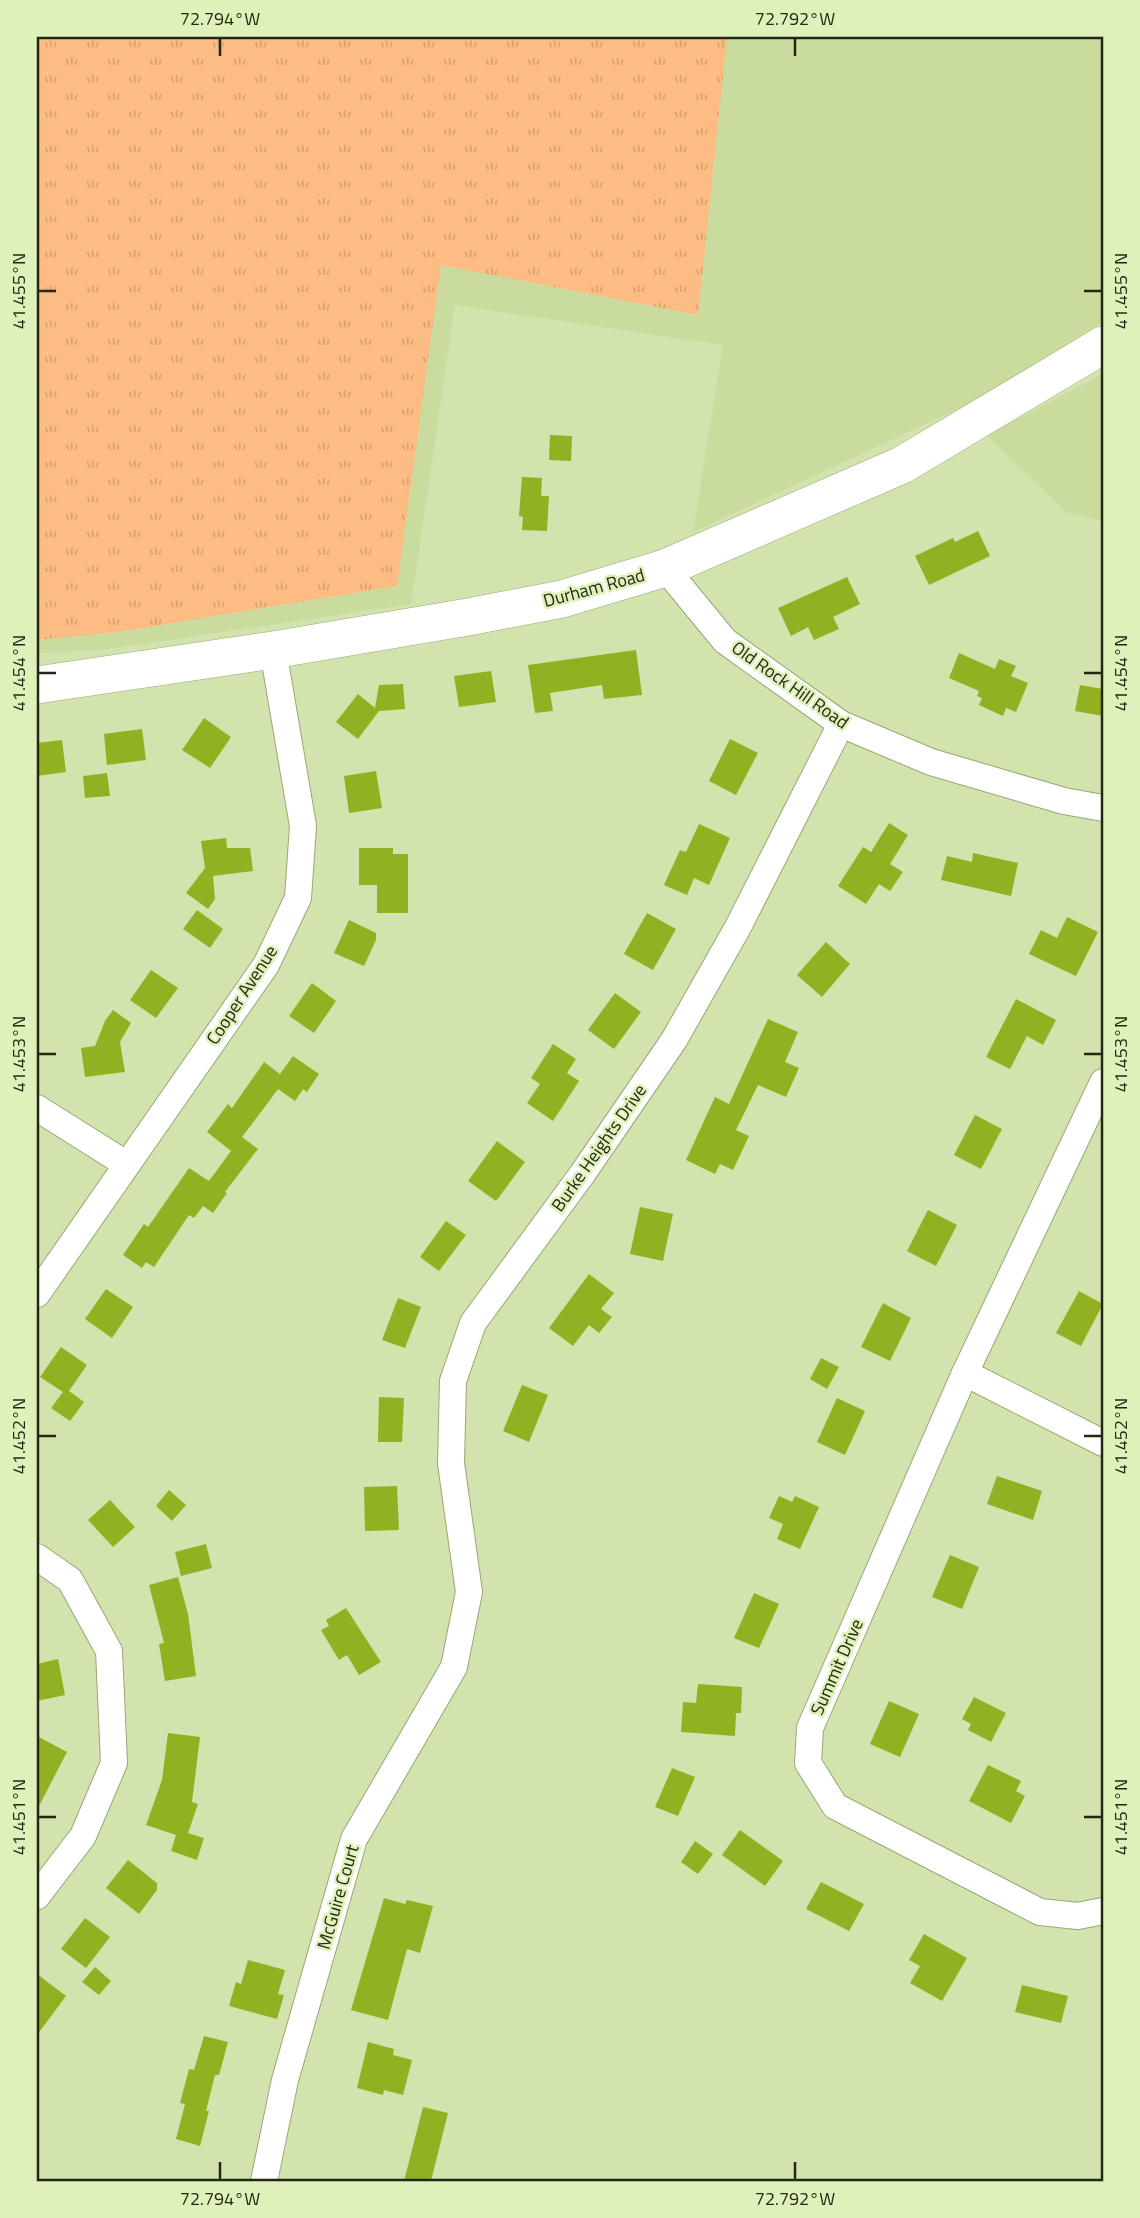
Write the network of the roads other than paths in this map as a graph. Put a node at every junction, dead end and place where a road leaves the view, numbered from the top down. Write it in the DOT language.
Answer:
graph roads {
  1 [pos="1103,345"];
  2 [pos="665,568"];
  3 [pos="273,650"];
  4 [pos="37,685"];
  5 [pos="841,724"];
  6 [pos="1103,808"];
  7 [pos="1103,1082"];
  8 [pos="37,1108"];
  9 [pos="126,1164"];
  10 [pos="37,1294"];
  11 [pos="965,1373"];
  12 [pos="1103,1443"];
  13 [pos="37,1557"];
  14 [pos="469,1592"];
  15 [pos="37,1896"];
  16 [pos="1103,1911"];
  17 [pos="264,2181"];
  1 -- 2 [label="main road, Durham Road"];
  2 -- 3 [label="main road, Durham Road"];
  2 -- 5 [label="street, Old Rock Hill Road"];
  3 -- 4 [label="main road, Durham Road"];
  3 -- 9 [label="street, Cooper Avenue"];
  5 -- 6 [label="street, Old Rock Hill Road"];
  5 -- 14 [label="street, Burke Heights Drive"];
  7 -- 11 [label="street, Summit Drive"];
  8 -- 9 [label="street"];
  9 -- 10 [label="street, Cooper Avenue"];
  11 -- 12 [label="street"];
  11 -- 16 [label="street, Summit Drive"];
  13 -- 15 [label="street"];
  14 -- 17 [label="street, McGuire Court"];
}
